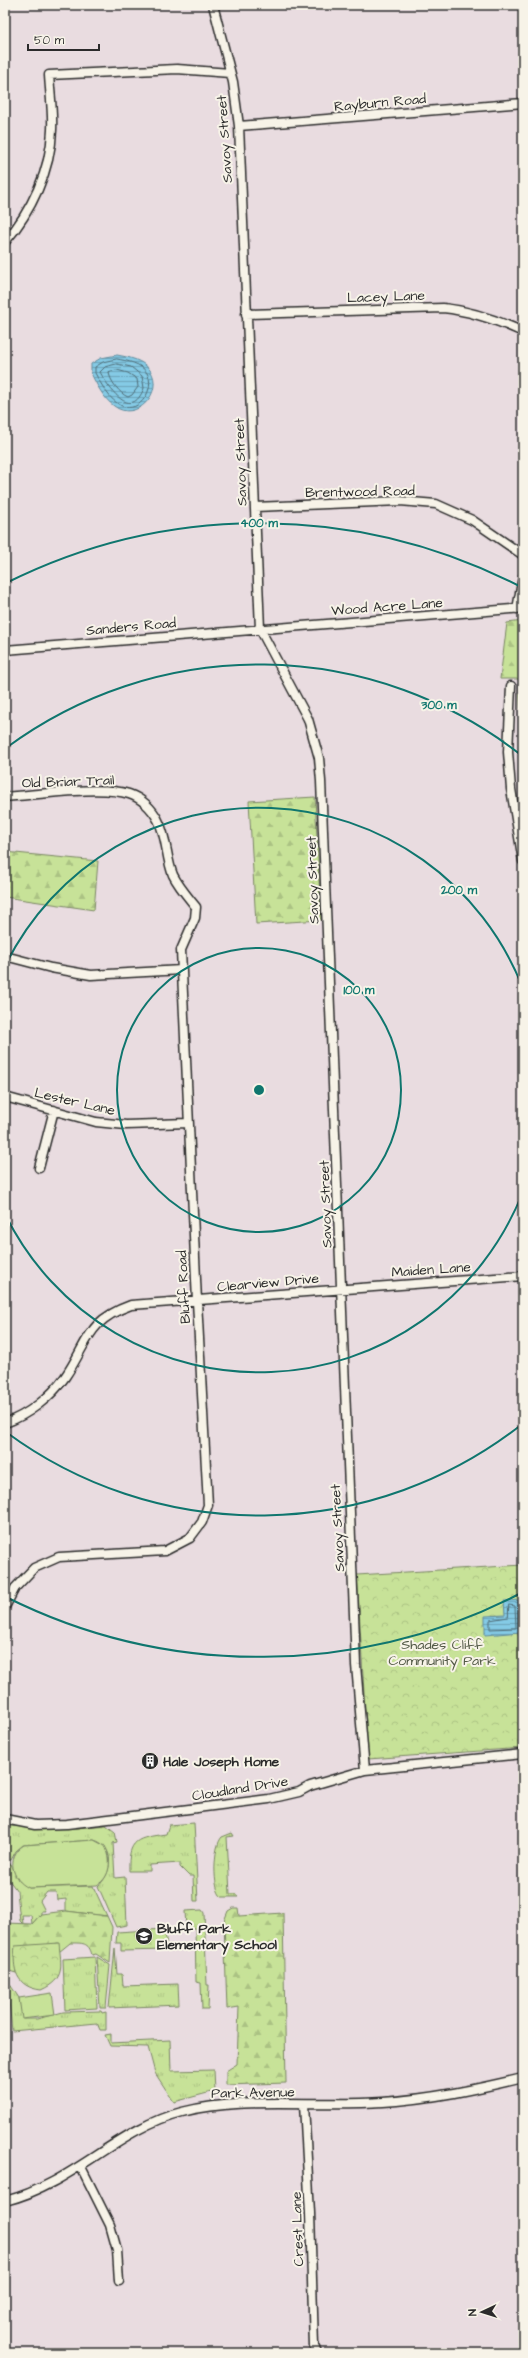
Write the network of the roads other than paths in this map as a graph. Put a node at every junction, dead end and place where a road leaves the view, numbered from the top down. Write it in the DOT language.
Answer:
graph roads {
  1 [pos="213,5"];
  2 [pos="230,72"];
  3 [pos="523,103"];
  4 [pos="239,126"];
  5 [pos="5,242"];
  6 [pos="246,314"];
  7 [pos="523,332"];
  8 [pos="255,507"];
  9 [pos="523,555"];
  10 [pos="523,577"];
  11 [pos="520,608"];
  12 [pos="260,628"];
  13 [pos="5,650"];
  14 [pos="511,686"];
  15 [pos="5,797"];
  16 [pos="162,830"];
  17 [pos="523,861"];
  18 [pos="5,956"];
  19 [pos="182,970"];
  20 [pos="5,1096"];
  21 [pos="54,1110"];
  22 [pos="188,1123"];
  23 [pos="39,1168"];
  24 [pos="523,1276"];
  25 [pos="341,1289"];
  26 [pos="196,1301"];
  27 [pos="5,1423"];
  28 [pos="5,1607"];
  29 [pos="523,1754"];
  30 [pos="365,1770"];
  31 [pos="5,1818"];
  32 [pos="523,2078"];
  33 [pos="304,2104"];
  34 [pos="81,2167"];
  35 [pos="5,2201"];
  36 [pos="119,2281"];
  37 [pos="317,2353"];
  1 -- 2 [label="street, Savoy Street"];
  2 -- 4 [label="street, Savoy Street"];
  2 -- 5 [label="street"];
  3 -- 4 [label="street, Rayburn Road"];
  4 -- 6 [label="street, Savoy Street"];
  6 -- 7 [label="street, Lacey Lane"];
  6 -- 8 [label="street, Savoy Street"];
  8 -- 9 [label="street, Brentwood Road"];
  8 -- 12 [label="street, Savoy Street"];
  10 -- 11 [label="street"];
  11 -- 12 [label="street, Wood Acre Lane"];
  12 -- 13 [label="street, Sanders Road"];
  12 -- 25 [label="street, Savoy Street"];
  14 -- 17 [label="street"];
  15 -- 16 [label="street, Old Briar Trail"];
  16 -- 19 [label="street, Bluff Road"];
  18 -- 19 [label="street"];
  19 -- 22 [label="street, Bluff Road"];
  20 -- 21 [label="street, Lester Lane"];
  21 -- 22 [label="street, Lester Lane"];
  21 -- 23 [label="street"];
  22 -- 26 [label="street, Bluff Road"];
  24 -- 25 [label="street, Maiden Lane"];
  25 -- 26 [label="street, Clearview Drive"];
  25 -- 30 [label="street, Savoy Street"];
  26 -- 27 [label="street, Clearview Drive"];
  26 -- 28 [label="street, Bluff Road"];
  29 -- 30 [label="street, Cloudland Drive"];
  30 -- 31 [label="street, Cloudland Drive"];
  32 -- 33 [label="street, Park Avenue"];
  33 -- 34 [label="street, Park Avenue"];
  33 -- 37 [label="street, Crest Lane"];
  34 -- 35 [label="street, Park Avenue"];
  34 -- 36 [label="street"];
}
